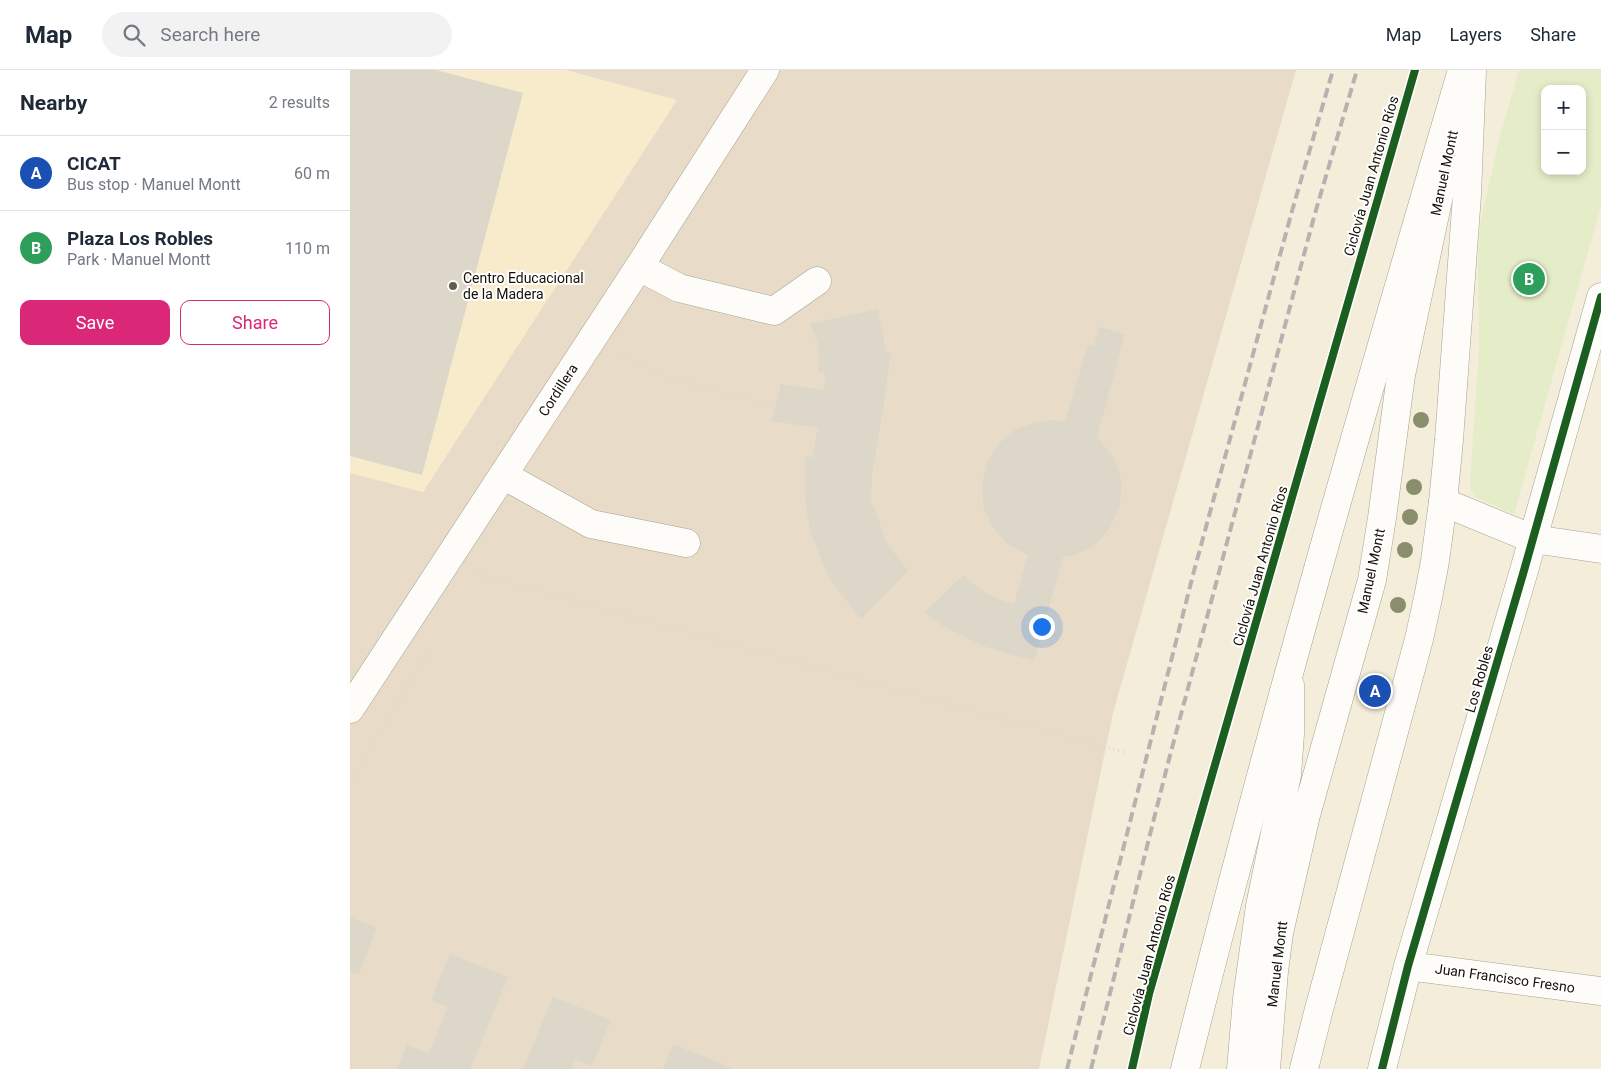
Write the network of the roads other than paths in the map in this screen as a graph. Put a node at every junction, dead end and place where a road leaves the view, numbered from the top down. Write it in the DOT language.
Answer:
graph roads {
  1 [pos="765,70"];
  2 [pos="1464,70"];
  3 [pos="1472,70"];
  4 [pos="639,267"];
  5 [pos="817,281"];
  6 [pos="1601,297"];
  7 [pos="503,475"];
  8 [pos="1443,502"];
  9 [pos="1533,539"];
  10 [pos="686,543"];
  11 [pos="1601,549"];
  12 [pos="1290,674"];
  13 [pos="350,709"];
  14 [pos="1408,966"];
  15 [pos="1601,991"];
  16 [pos="1185,1069"];
  17 [pos="1241,1069"];
  18 [pos="1266,1069"];
  19 [pos="1304,1069"];
  20 [pos="1382,1069"];
  1 -- 4 [label="main road, Cordillera"];
  2 -- 12 [label="main road, Manuel Montt"];
  2 -- 18 [label="main road, Manuel Montt"];
  3 -- 8 [label="main road, Manuel Montt"];
  4 -- 5 [label="main road"];
  4 -- 7 [label="main road, Cordillera"];
  6 -- 9 [label="main road, Los Robles"];
  7 -- 10 [label="main road"];
  7 -- 13 [label="main road, Cordillera"];
  8 -- 9 [label="main road"];
  8 -- 19 [label="main road, Manuel Montt"];
  9 -- 11 [label="main road"];
  9 -- 14 [label="main road, Los Robles"];
  12 -- 16 [label="main road, Manuel Montt"];
  12 -- 17 [label="main road, Manuel Montt"];
  14 -- 15 [label="main road, Juan Francisco Fresno"];
  14 -- 20 [label="main road, Los Robles"];
}
